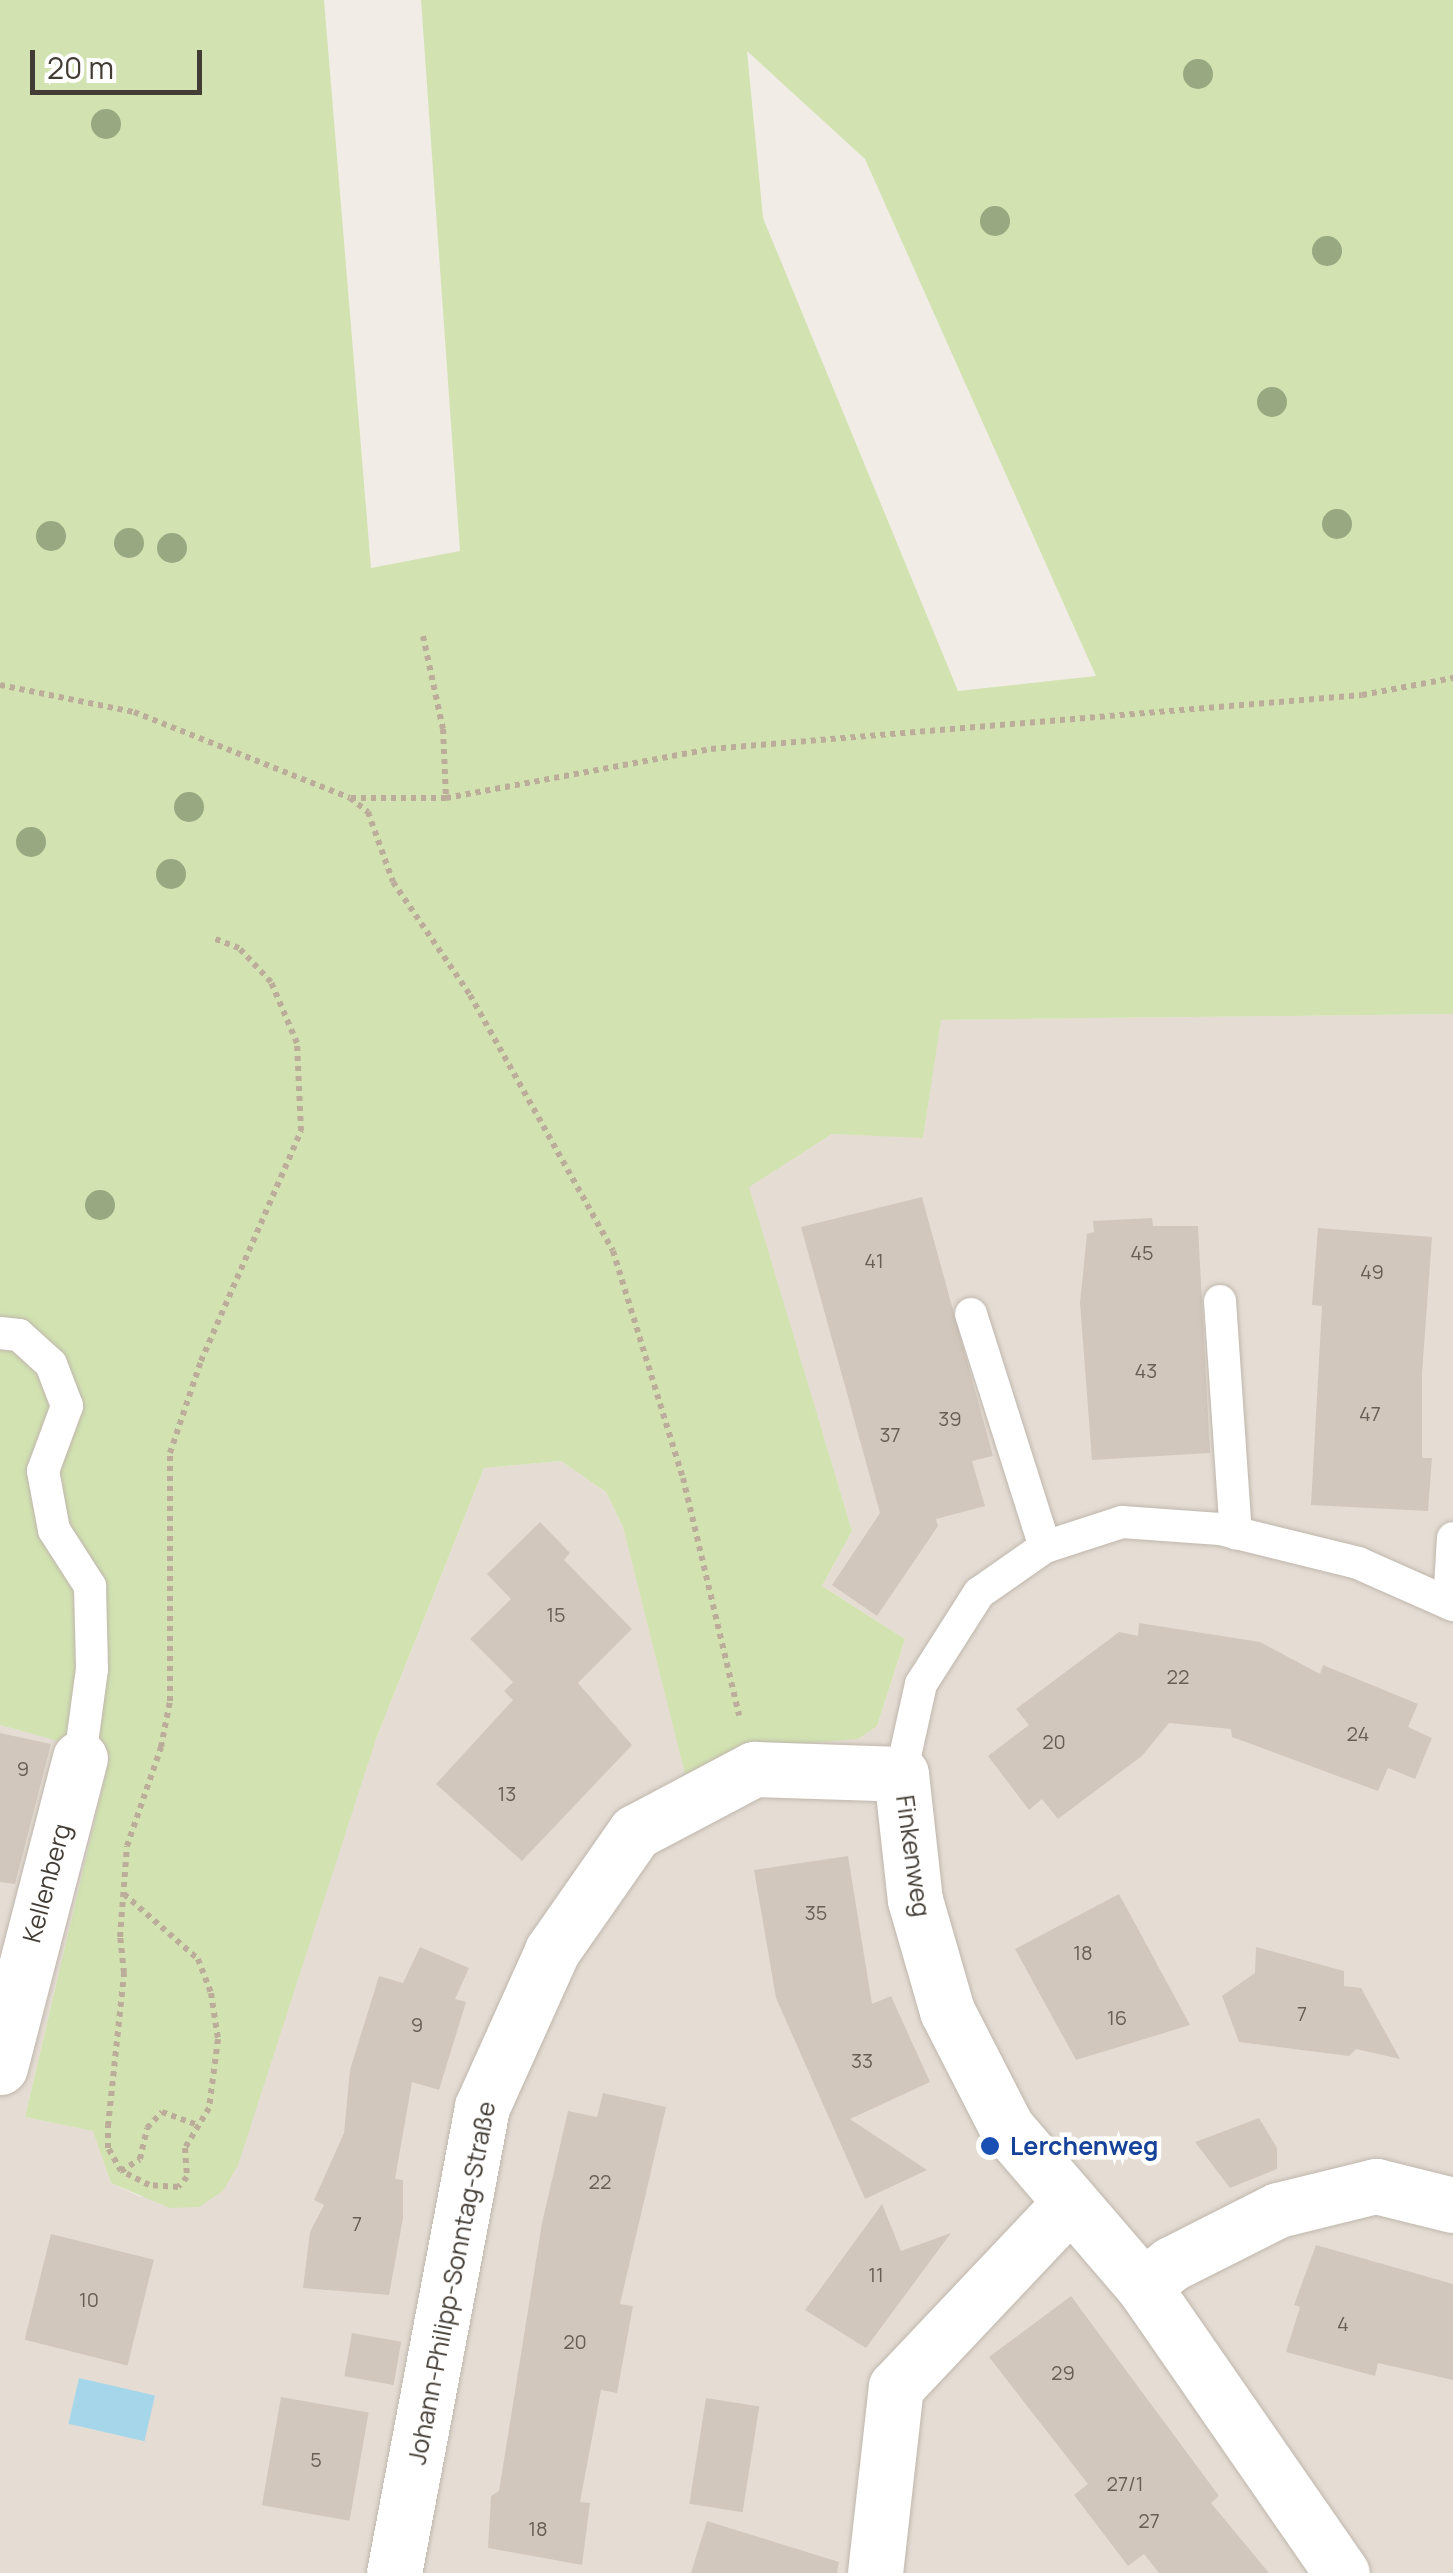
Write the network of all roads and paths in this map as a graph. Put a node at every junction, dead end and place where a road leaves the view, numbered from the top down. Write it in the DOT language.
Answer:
graph roads {
  1 [pos="423,636"];
  2 [pos="1453,678"];
  3 [pos="0,685"];
  4 [pos="350,798"];
  5 [pos="446,798"];
  6 [pos="214,938"];
  7 [pos="1220,1301"];
  8 [pos="971,1314"];
  9 [pos="0,1334"];
  10 [pos="1236,1533"];
  11 [pos="1453,1538"];
  12 [pos="1045,1547"];
  13 [pos="1451,1604"];
  14 [pos="80,1758"];
  15 [pos="754,1769"];
  16 [pos="901,1774"];
  17 [pos="124,1894"];
  18 [pos="0,2067"];
  19 [pos="198,2126"];
  20 [pos="121,2171"];
  21 [pos="1070,2203"];
  22 [pos="1453,2205"];
  23 [pos="1142,2286"];
  24 [pos="394,2573"];
  25 [pos="875,2573"];
  26 [pos="1342,2573"];
  1 -- 5 [label="path"];
  2 -- 5 [label="path"];
  3 -- 4 [label="path"];
  4 -- 5 [label="path"];
  4 -- 15 [label="path"];
  6 -- 17 [label="path"];
  7 -- 10 [label="lane"];
  8 -- 12 [label="lane"];
  9 -- 14 [label="lane"];
  10 -- 12 [label="lane, Finkenweg"];
  10 -- 13 [label="lane, Finkenweg"];
  11 -- 13 [label="lane"];
  12 -- 16 [label="lane, Finkenweg"];
  14 -- 18 [label="street, Kellenberg"];
  15 -- 16 [label="street, Johann-Philipp-Sonntag-Straße"];
  15 -- 24 [label="street, Johann-Philipp-Sonntag-Straße"];
  16 -- 21 [label="street, Finkenweg"];
  17 -- 19 [label="path"];
  17 -- 20 [label="path"];
  19 -- 20 [label="path"];
  19 -- 20 [label="path"];
  21 -- 23 [label="street, Finkenweg"];
  21 -- 25 [label="street"];
  22 -- 23 [label="street"];
  23 -- 26 [label="street, Finkenweg"];
}
